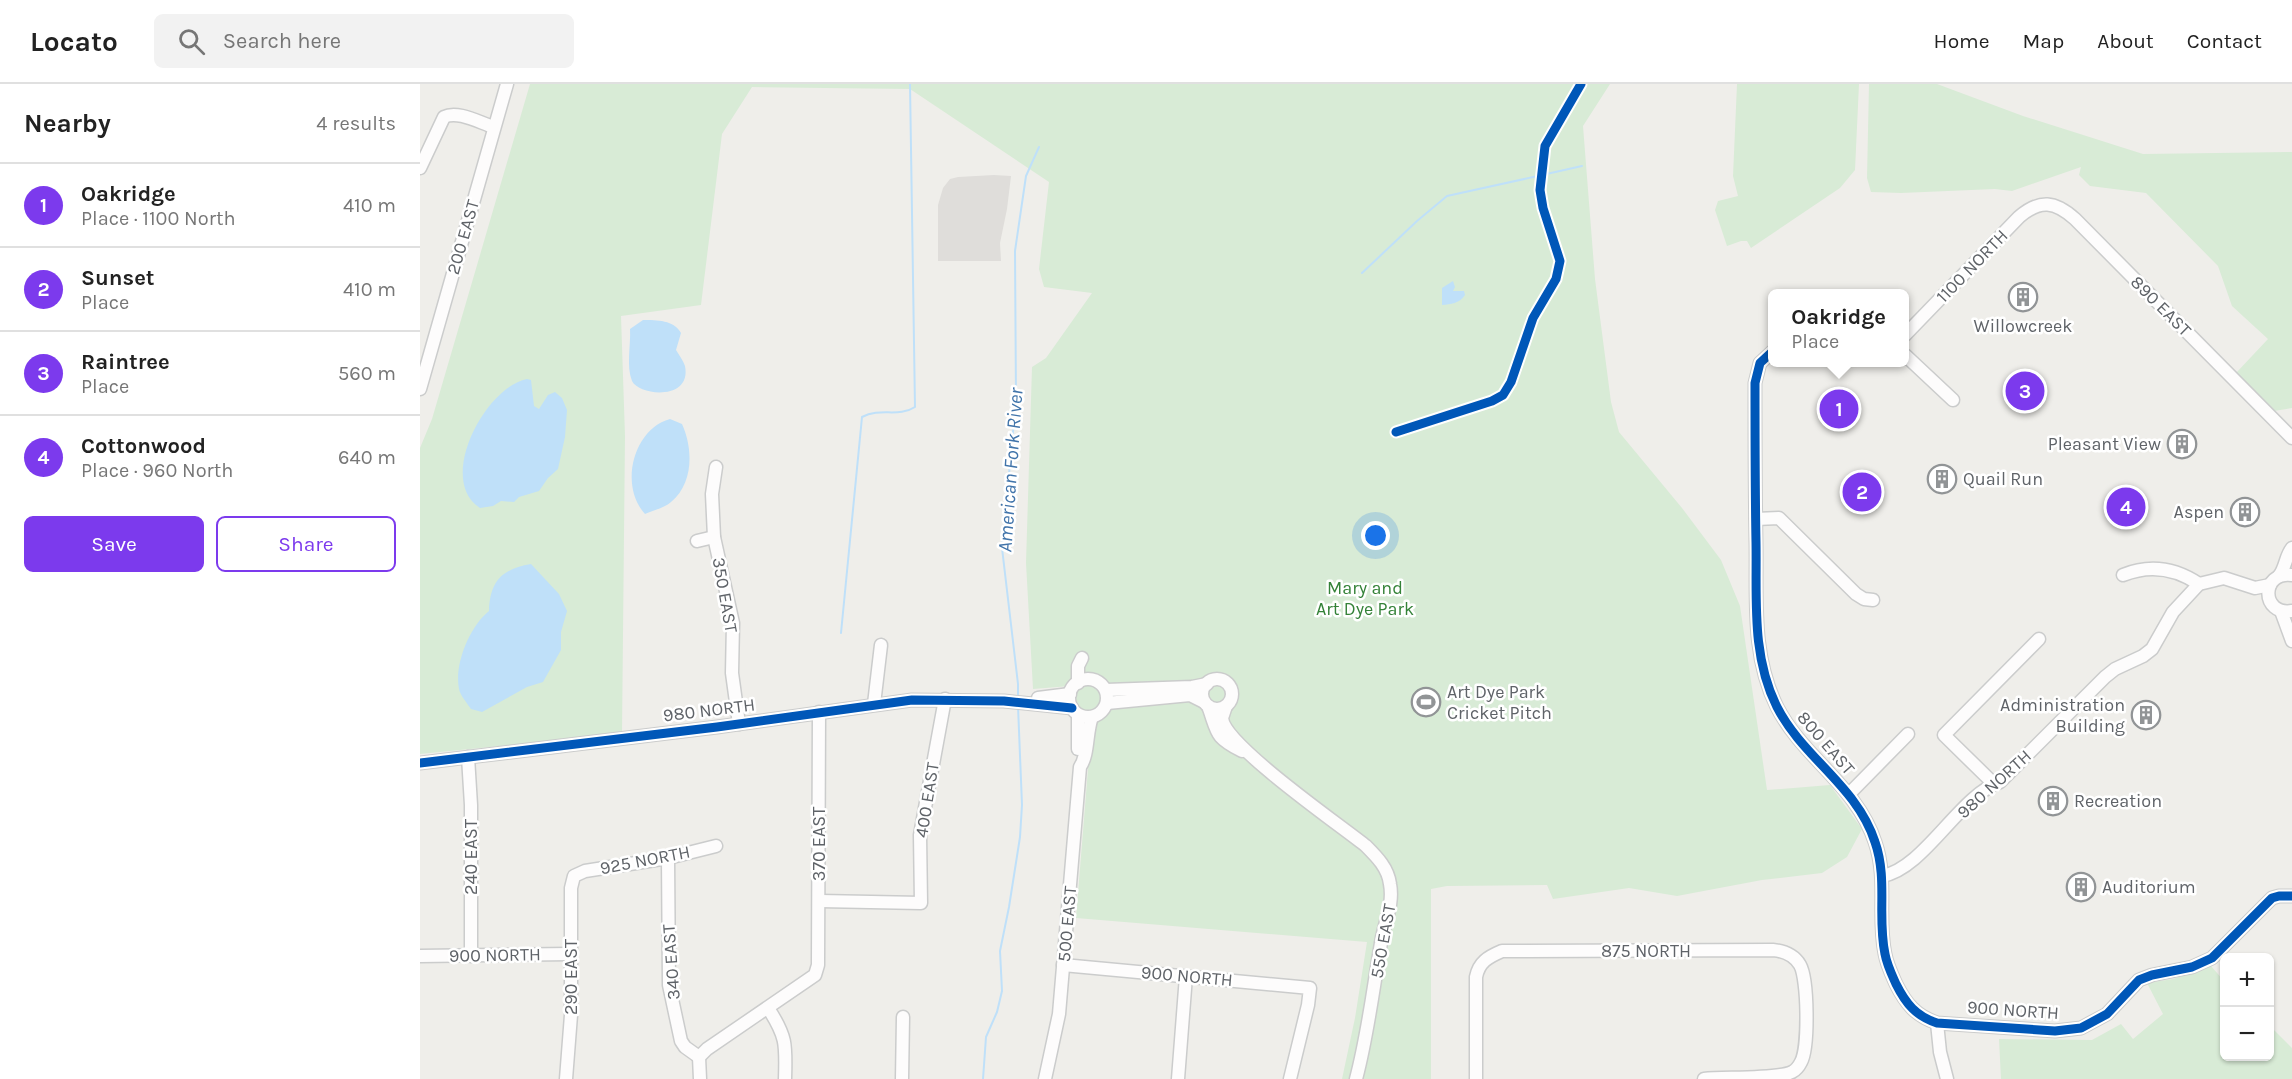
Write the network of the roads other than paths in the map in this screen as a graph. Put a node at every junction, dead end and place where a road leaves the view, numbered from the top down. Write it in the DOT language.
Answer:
graph roads {
  1 [pos="507,84"];
  2 [pos="494,127"];
  3 [pos="420,168"];
  4 [pos="2044,204"];
  5 [pos="1909,331"];
  6 [pos="1768,355"];
  7 [pos="1909,359"];
  8 [pos="420,389"];
  9 [pos="1953,400"];
  10 [pos="2292,438"];
  11 [pos="716,467"];
  12 [pos="1756,519"];
  13 [pos="714,537"];
  14 [pos="698,541"];
  15 [pos="2292,547"];
  16 [pos="2292,555"];
  17 [pos="2292,567"];
  18 [pos="2123,575"];
  19 [pos="2292,575"];
  20 [pos="2199,584"];
  21 [pos="2272,586"];
  22 [pos="1873,600"];
  23 [pos="2288,613"];
  24 [pos="2290,635"];
  25 [pos="2039,639"];
  26 [pos="881,645"];
  27 [pos="1091,680"];
  28 [pos="1078,683"];
  29 [pos="1207,684"];
  30 [pos="1070,694"];
  31 [pos="1106,697"];
  32 [pos="945,699"];
  33 [pos="1032,701"];
  34 [pos="874,704"];
  35 [pos="1206,704"];
  36 [pos="1226,706"];
  37 [pos="1075,711"];
  38 [pos="819,712"];
  39 [pos="1092,717"];
  40 [pos="739,724"];
  41 [pos="1908,734"];
  42 [pos="1251,756"];
  43 [pos="468,758"];
  44 [pos="420,763"];
  45 [pos="1080,767"];
  46 [pos="1994,784"];
  47 [pos="1849,794"];
  48 [pos="716,846"];
  49 [pos="668,858"];
  50 [pos="574,876"];
  51 [pos="1882,876"];
  52 [pos="2292,896"];
  53 [pos="820,901"];
  54 [pos="571,954"];
  55 [pos="420,956"];
  56 [pos="471,956"];
  57 [pos="1064,965"];
  58 [pos="1186,976"];
  59 [pos="768,1008"];
  60 [pos="903,1017"];
  61 [pos="1937,1023"];
  62 [pos="699,1057"];
  63 [pos="1751,1078"];
  64 [pos="566,1079"];
  65 [pos="700,1079"];
  66 [pos="785,1079"];
  67 [pos="902,1079"];
  68 [pos="1045,1079"];
  69 [pos="1178,1079"];
  70 [pos="1290,1079"];
  71 [pos="1356,1079"];
  72 [pos="1476,1079"];
  73 [pos="1704,1079"];
  74 [pos="1947,1079"];
  1 -- 2 [label="street, 200 EAST"];
  2 -- 3 [label="street"];
  2 -- 8 [label="street, 200 EAST"];
  4 -- 5 [label="street, 1100 NORTH"];
  4 -- 10 [label="street, 890 EAST"];
  6 -- 12 [label="street, 800 EAST"];
  7 -- 9 [label="street"];
  11 -- 13 [label="street, 350 EAST"];
  12 -- 22 [label="street"];
  12 -- 47 [label="street, 800 EAST"];
  13 -- 14 [label="street"];
  13 -- 40 [label="street, 350 EAST"];
  15 -- 16 [label="street"];
  15 -- 21 [label="street"];
  16 -- 17 [label="street"];
  18 -- 20 [label="street"];
  19 -- 21 [label="street"];
  20 -- 21 [label="street"];
  20 -- 46 [label="street, 980 NORTH"];
  21 -- 23 [label="street"];
  23 -- 24 [label="street"];
  25 -- 46 [label="street"];
  26 -- 34 [label="street"];
  27 -- 28 [label="street"];
  27 -- 28 [label="street"];
  27 -- 31 [label="street"];
  28 -- 30 [label="street"];
  29 -- 31 [label="street"];
  29 -- 35 [label="street"];
  29 -- 36 [label="street"];
  30 -- 33 [label="street, 980 NORTH"];
  30 -- 37 [label="street"];
  31 -- 35 [label="street"];
  31 -- 39 [label="street"];
  32 -- 33 [label="street, 980 NORTH"];
  32 -- 34 [label="street, 980 NORTH"];
  32 -- 53 [label="street, 400 EAST"];
  33 -- 37 [label="street, 980 NORTH"];
  34 -- 38 [label="street, 980 NORTH"];
  35 -- 36 [label="street"];
  35 -- 42 [label="street, 550 EAST"];
  36 -- 42 [label="street, 550 EAST"];
  37 -- 39 [label="street"];
  37 -- 45 [label="street, 500 EAST"];
  38 -- 40 [label="street, 980 NORTH"];
  38 -- 53 [label="street, 370 EAST"];
  39 -- 45 [label="street, 500 EAST"];
  40 -- 43 [label="street, 980 NORTH"];
  41 -- 47 [label="street"];
  42 -- 71 [label="street, 550 EAST"];
  43 -- 44 [label="street, 980 NORTH"];
  43 -- 56 [label="street, 240 EAST"];
  45 -- 57 [label="street, 500 EAST"];
  46 -- 51 [label="street, 980 NORTH"];
  47 -- 51 [label="street, 800 EAST"];
  48 -- 49 [label="street, 925 NORTH"];
  49 -- 50 [label="street, 925 NORTH"];
  49 -- 62 [label="street, 340 EAST"];
  50 -- 54 [label="street, 290 EAST"];
  51 -- 61 [label="street, 800 EAST"];
  52 -- 61 [label="street, 900 NORTH"];
  53 -- 59 [label="street, 370 EAST"];
  54 -- 56 [label="street, 900 NORTH"];
  54 -- 64 [label="street, 290 EAST"];
  55 -- 56 [label="street, 900 NORTH"];
  57 -- 58 [label="street, 900 NORTH"];
  57 -- 68 [label="street, 500 EAST"];
  58 -- 69 [label="street"];
  58 -- 70 [label="street, 900 NORTH"];
  59 -- 62 [label="street"];
  59 -- 66 [label="street"];
  60 -- 67 [label="street"];
  61 -- 74 [label="street"];
  62 -- 65 [label="street"];
  63 -- 72 [label="street, 875 NORTH"];
  63 -- 73 [label="street"];
}
